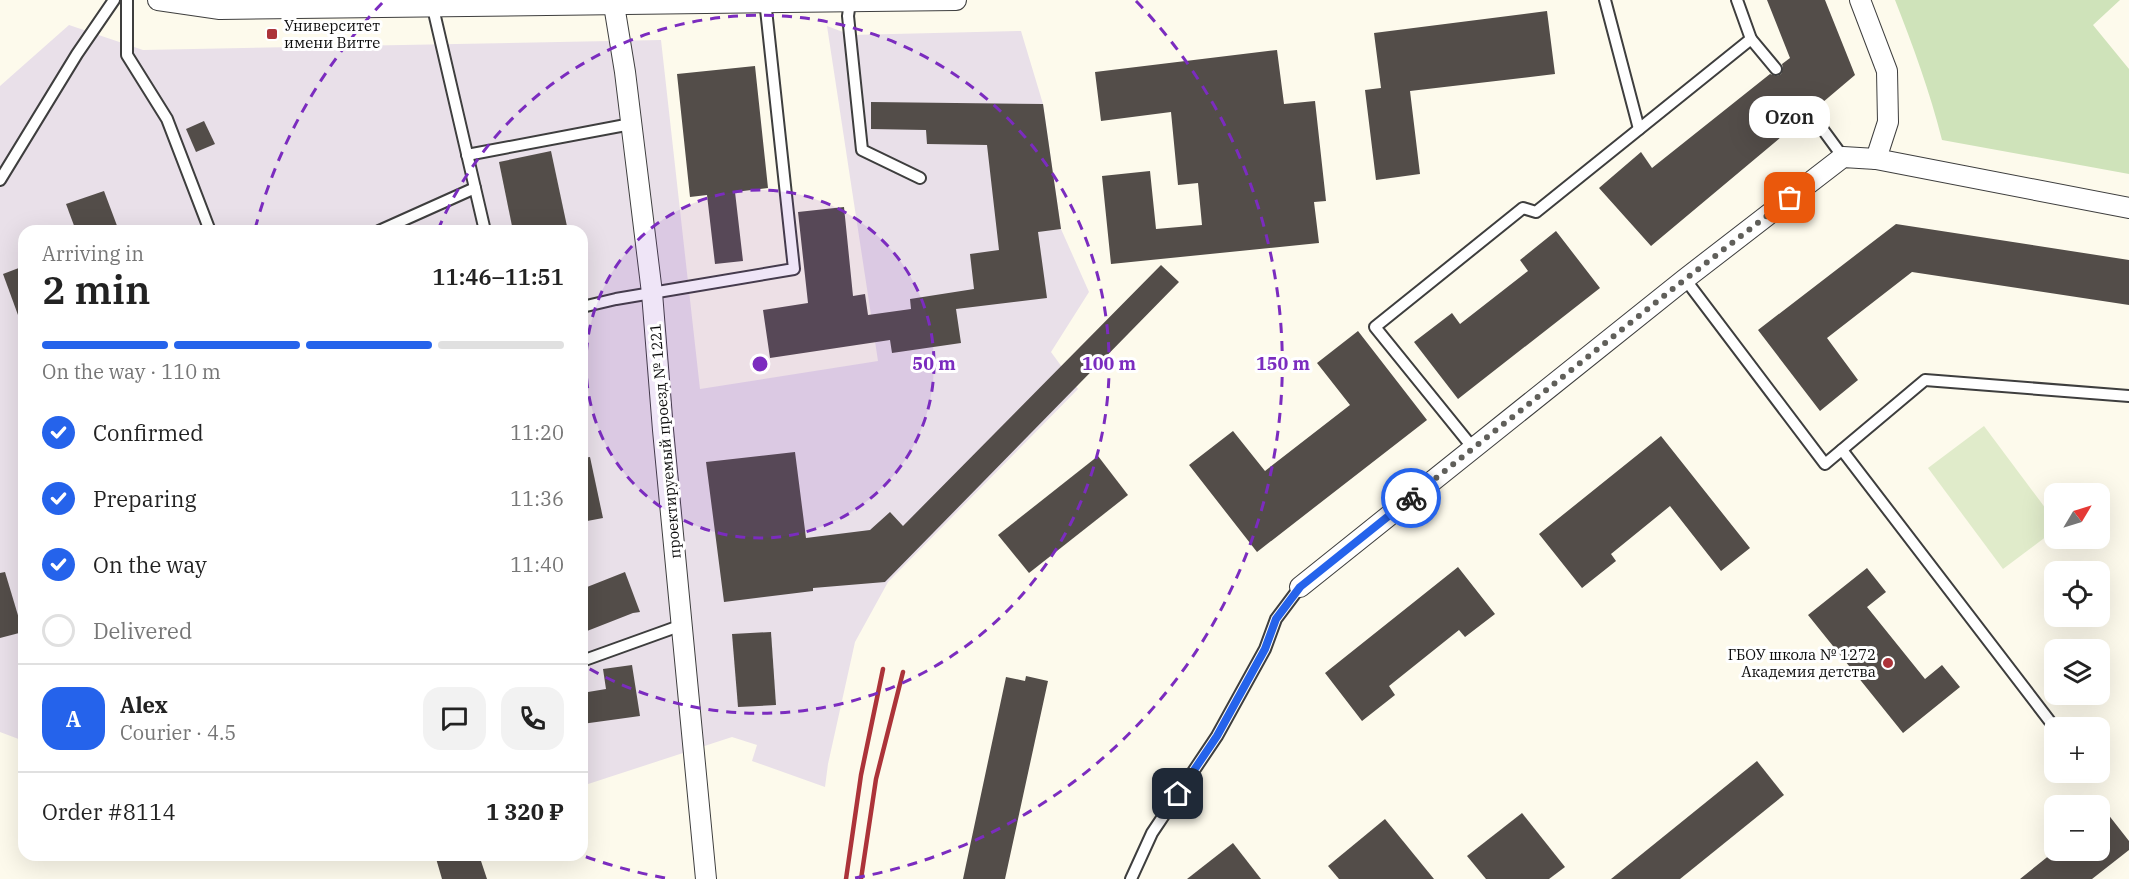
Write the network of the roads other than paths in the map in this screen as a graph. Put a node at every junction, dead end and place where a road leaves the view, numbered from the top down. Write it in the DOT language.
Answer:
graph roads {
  1 [pos="114,0"];
  2 [pos="127,0"];
  3 [pos="158,0"];
  4 [pos="956,0"];
  5 [pos="1605,0"];
  6 [pos="1737,0"];
  7 [pos="1860,0"];
  8 [pos="765,2"];
  9 [pos="850,2"];
  10 [pos="614,4"];
  11 [pos="433,8"];
  12 [pos="1751,39"];
  13 [pos="1776,69"];
  14 [pos="1810,112"];
  15 [pos="631,124"];
  16 [pos="1639,129"];
  17 [pos="467,155"];
  18 [pos="1843,157"];
  19 [pos="1876,159"];
  20 [pos="920,178"];
  21 [pos="0,180"];
  22 [pos="475,188"];
  23 [pos="2129,208"];
  24 [pos="208,225"];
  25 [pos="392,225"];
  26 [pos="484,225"];
  27 [pos="1685,279"];
  28 [pos="652,293"];
  29 [pos="588,306"];
  30 [pos="2129,396"];
  31 [pos="1473,448"];
  32 [pos="1842,450"];
  33 [pos="1300,587"];
  34 [pos="682,625"];
  35 [pos="588,660"];
  36 [pos="2047,717"];
  37 [pos="706,879"];
  38 [pos="1131,879"];
  1 -- 21 [label="lane"];
  2 -- 24 [label="lane"];
  3 -- 11 [label="street"];
  4 -- 9 [label="street"];
  5 -- 16 [label="lane"];
  6 -- 12 [label="lane"];
  7 -- 19 [label="street"];
  8 -- 9 [label="street"];
  8 -- 10 [label="street"];
  8 -- 28 [label="lane"];
  9 -- 20 [label="lane"];
  10 -- 11 [label="street"];
  10 -- 15 [label="street, проектируемый проезд № 1221"];
  11 -- 17 [label="lane"];
  12 -- 13 [label="lane"];
  12 -- 16 [label="lane"];
  14 -- 18 [label="lane"];
  15 -- 17 [label="lane"];
  15 -- 28 [label="street, проектируемый проезд № 1221"];
  16 -- 31 [label="lane"];
  17 -- 22 [label="lane"];
  18 -- 19 [label="street"];
  18 -- 27 [label="street"];
  19 -- 23 [label="street"];
  22 -- 25 [label="lane"];
  22 -- 26 [label="lane"];
  27 -- 31 [label="street"];
  27 -- 32 [label="lane"];
  28 -- 29 [label="lane"];
  28 -- 34 [label="street, проектируемый проезд № 1221"];
  30 -- 32 [label="lane"];
  31 -- 33 [label="street"];
  32 -- 36 [label="lane"];
  33 -- 38 [label="lane"];
  34 -- 35 [label="lane"];
  34 -- 37 [label="street, проектируемый проезд № 1221"];
}
